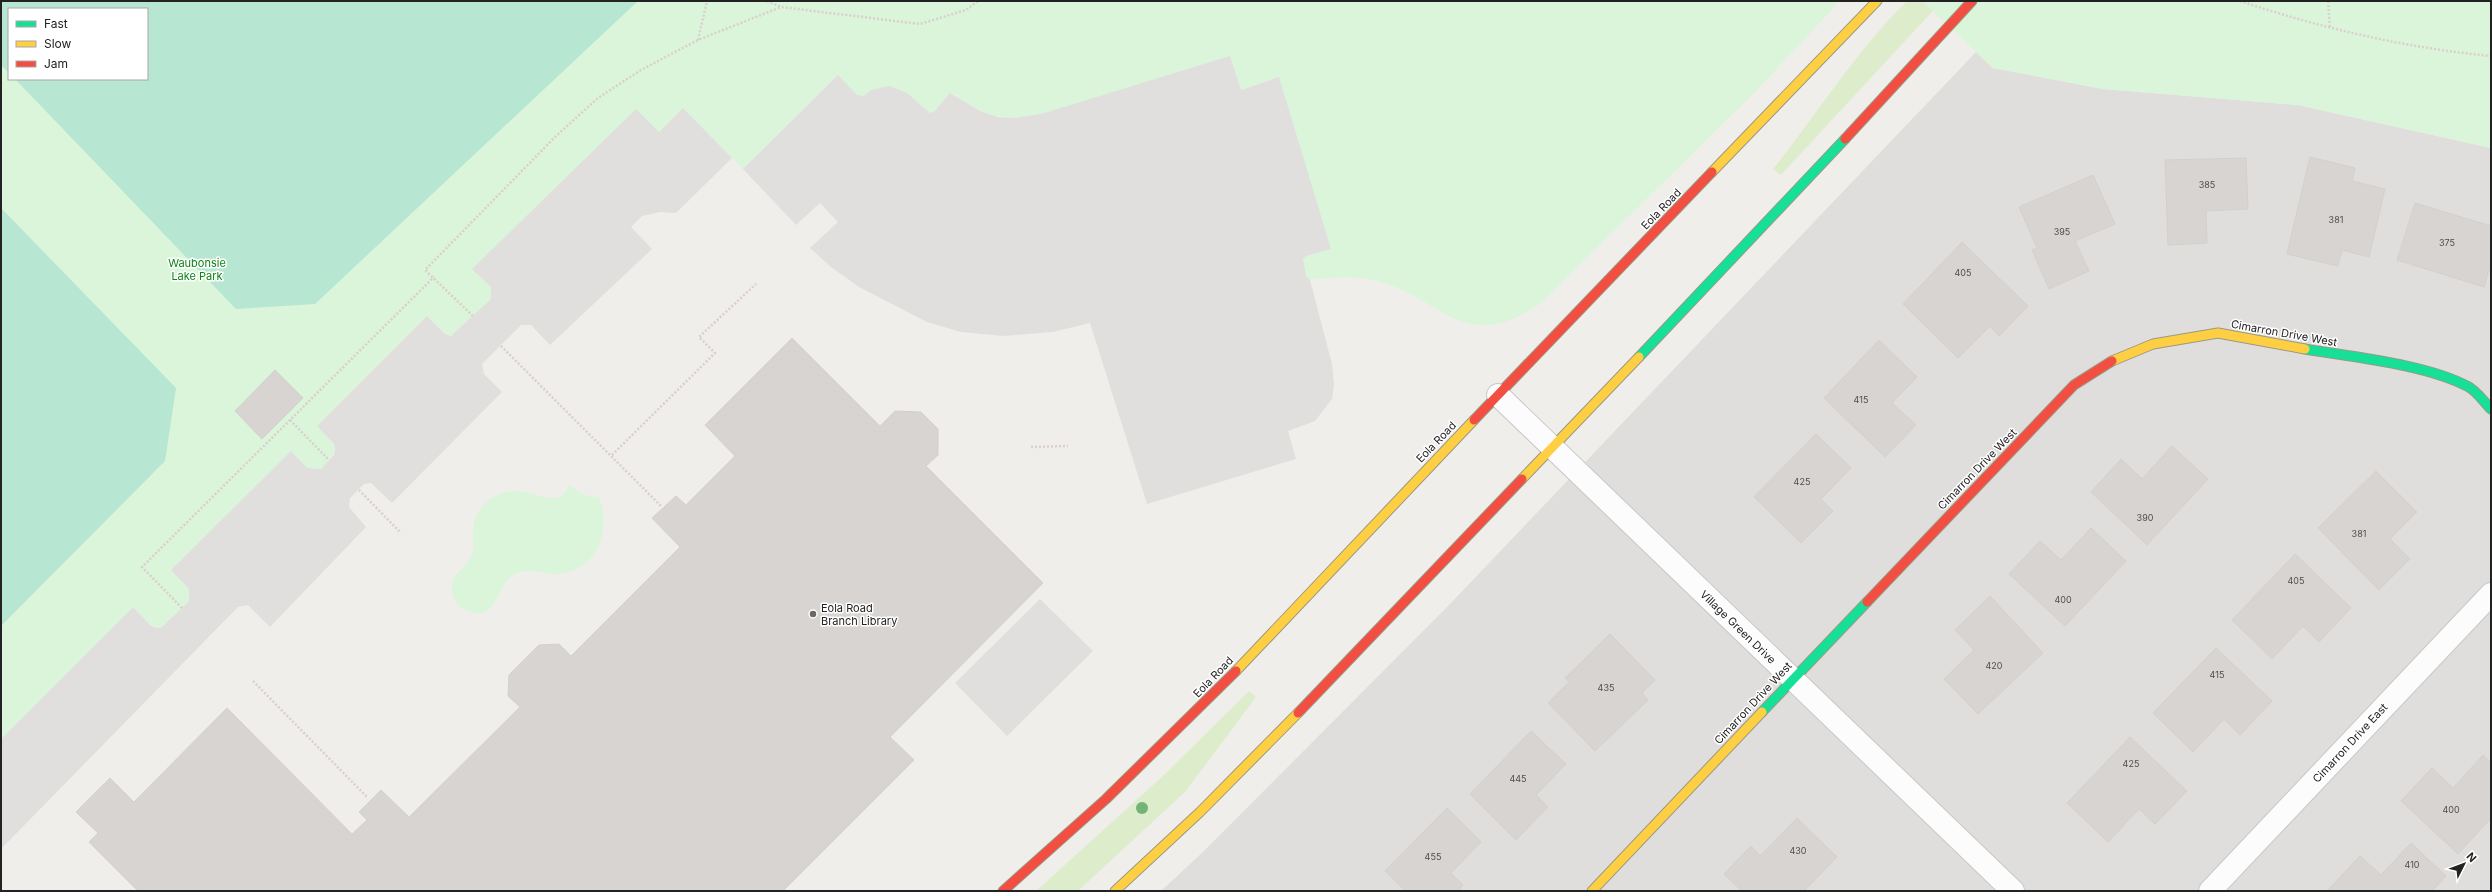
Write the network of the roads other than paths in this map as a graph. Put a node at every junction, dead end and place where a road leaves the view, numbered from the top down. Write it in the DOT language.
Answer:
graph roads {
  1 [pos="1878,1"];
  2 [pos="1972,1"];
  3 [pos="1498,395"];
  4 [pos="2491,410"];
  5 [pos="1552,447"];
  6 [pos="2491,594"];
  7 [pos="1792,680"];
  8 [pos="1003,891"];
  9 [pos="1115,891"];
  10 [pos="1592,891"];
  11 [pos="2013,891"];
  12 [pos="2210,891"];
  1 -- 3 [label="main road, Eola Road"];
  2 -- 5 [label="main road"];
  3 -- 5 [label="street, Village Green Drive"];
  3 -- 8 [label="main road, Eola Road"];
  4 -- 7 [label="main road, Cimarron Drive West"];
  5 -- 7 [label="street, Village Green Drive"];
  5 -- 9 [label="main road"];
  6 -- 12 [label="street, Cimarron Drive East"];
  7 -- 10 [label="main road, Cimarron Drive West"];
  7 -- 11 [label="street, Village Green Drive"];
}
